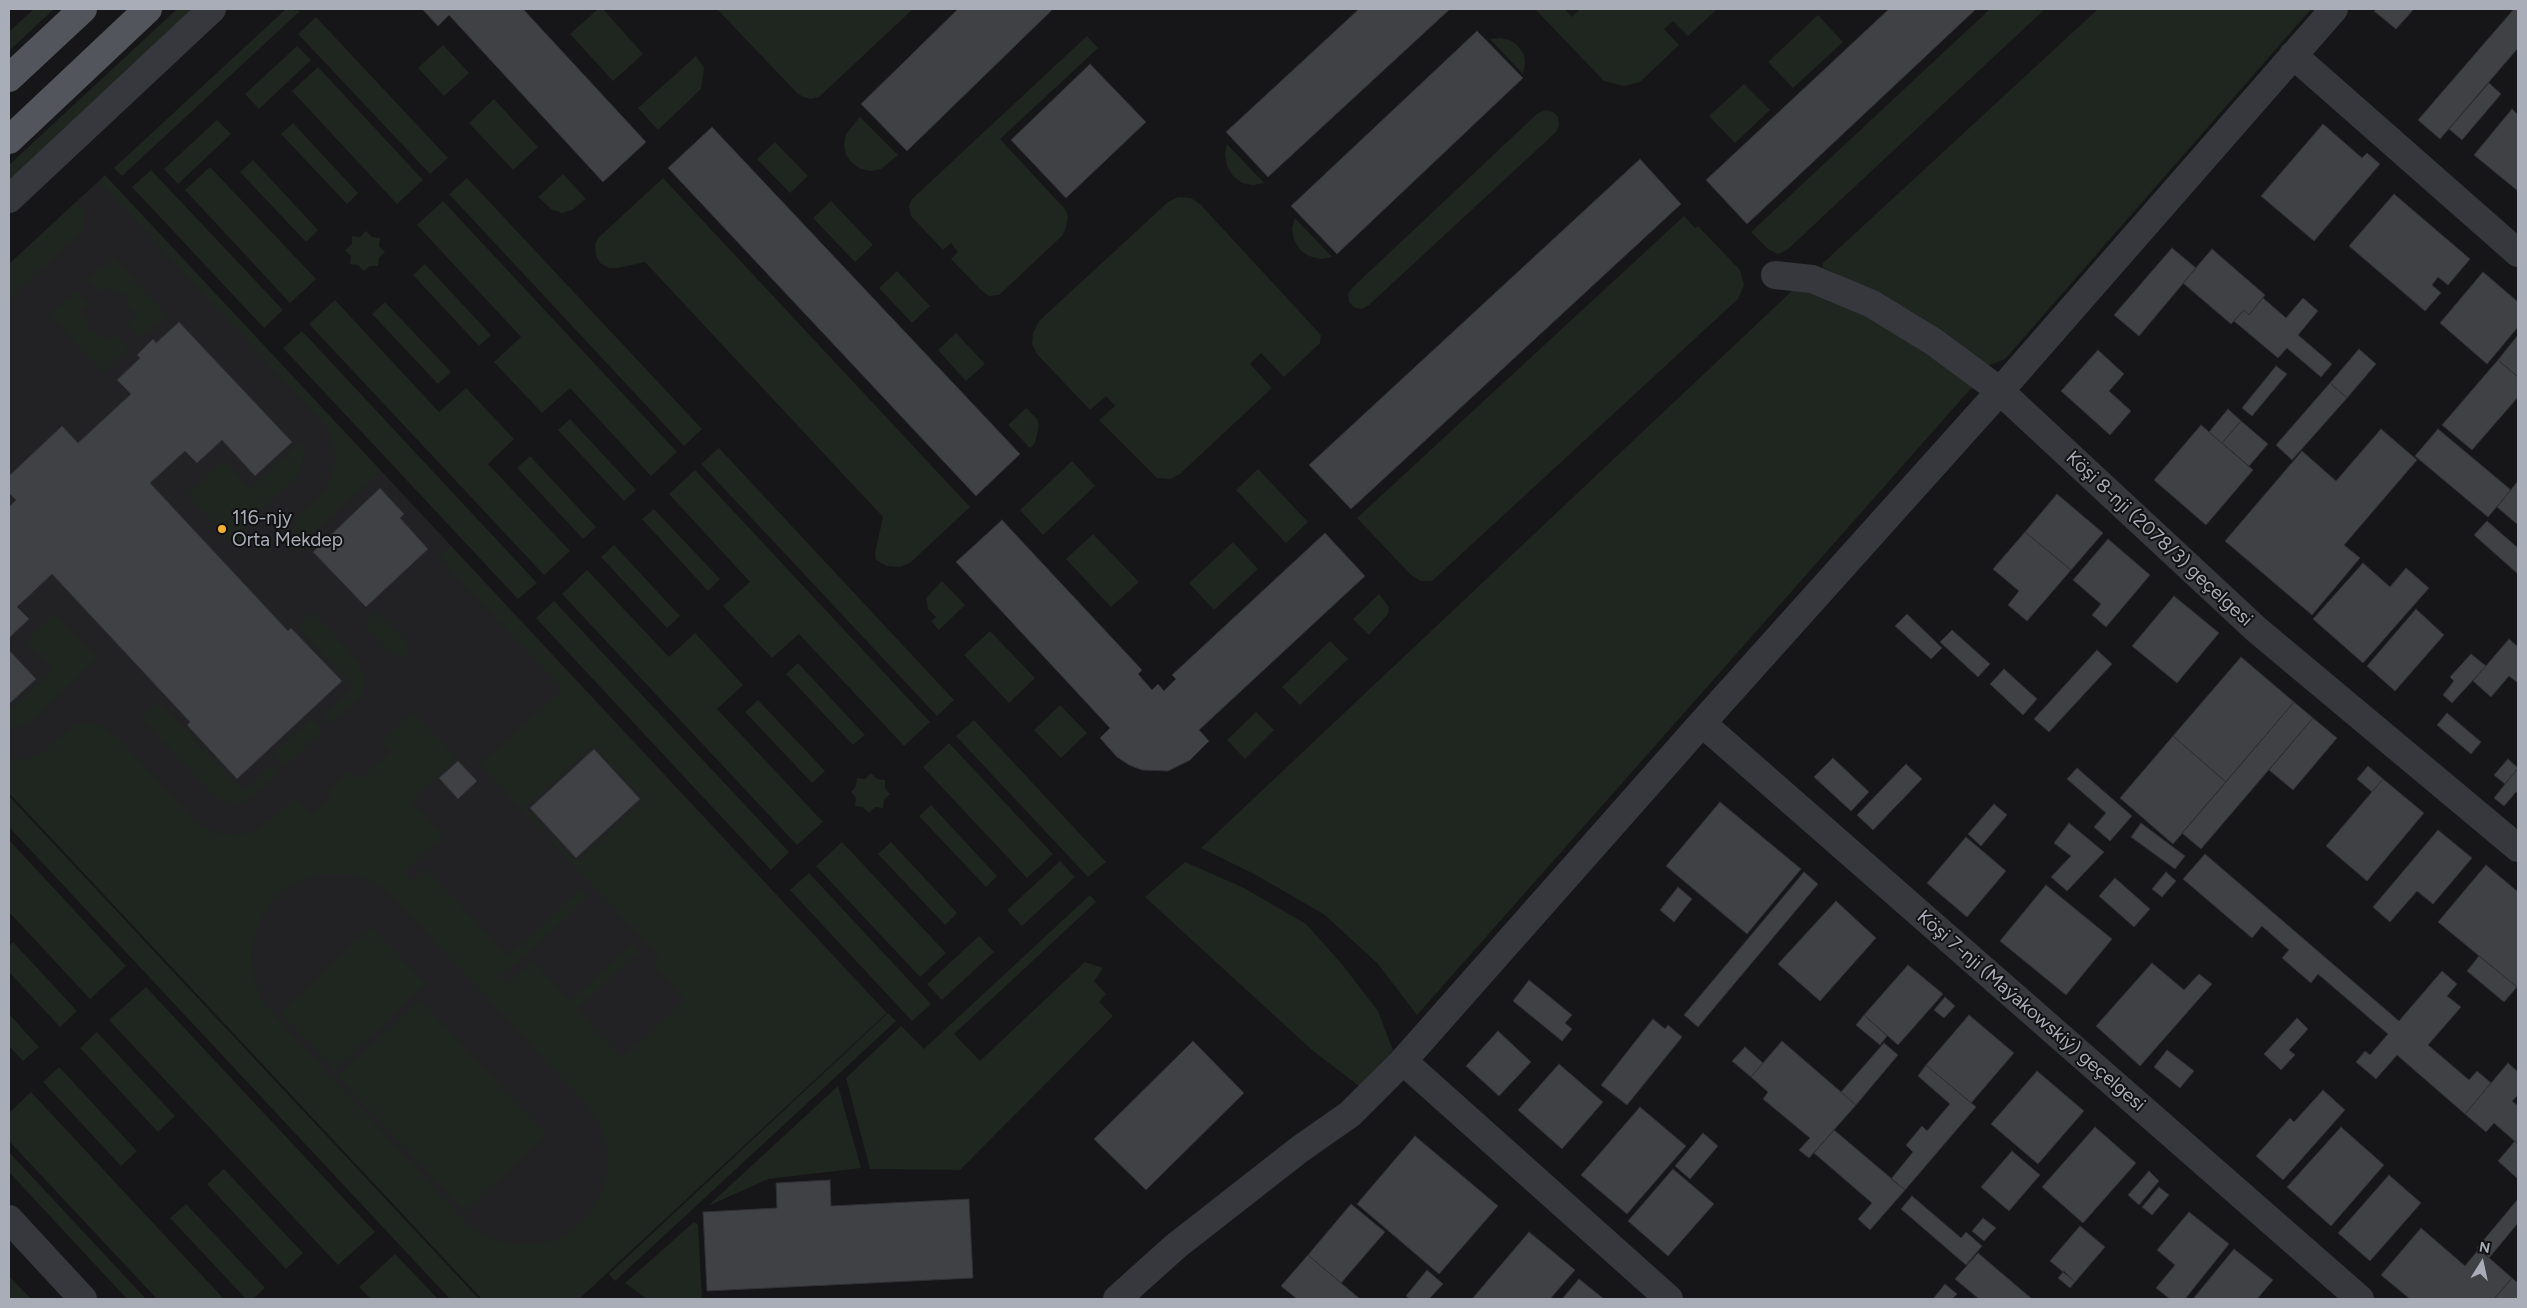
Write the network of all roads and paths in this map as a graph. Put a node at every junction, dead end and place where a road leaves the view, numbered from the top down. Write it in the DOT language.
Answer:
graph roads {
  1 [pos="84,9"];
  2 [pos="148,9"];
  3 [pos="212,9"];
  4 [pos="2334,9"];
  5 [pos="2293,55"];
  6 [pos="9,78"];
  7 [pos="9,140"];
  8 [pos="9,199"];
  9 [pos="2518,253"];
  10 [pos="1775,275"];
  11 [pos="2000,391"];
  12 [pos="1702,722"];
  13 [pos="2518,848"];
  14 [pos="1403,1061"];
  15 [pos="9,1219"];
  16 [pos="83,1299"];
  17 [pos="1117,1299"];
  18 [pos="1670,1299"];
  19 [pos="2360,1299"];
  1 -- 6 [label="main road"];
  2 -- 7 [label="main road"];
  3 -- 8 [label="street"];
  4 -- 5 [label="street"];
  5 -- 9 [label="street"];
  5 -- 11 [label="street"];
  10 -- 11 [label="street, Köşi 8-nji (2078/3) geçelgesi"];
  11 -- 12 [label="street"];
  11 -- 13 [label="street, Köşi 8-nji (2078/3) geçelgesi"];
  12 -- 14 [label="street"];
  12 -- 19 [label="street, Köşi 7-nji (Maýakowskiý) geçelgesi"];
  14 -- 17 [label="street"];
  14 -- 18 [label="street"];
  15 -- 16 [label="street"];
}
